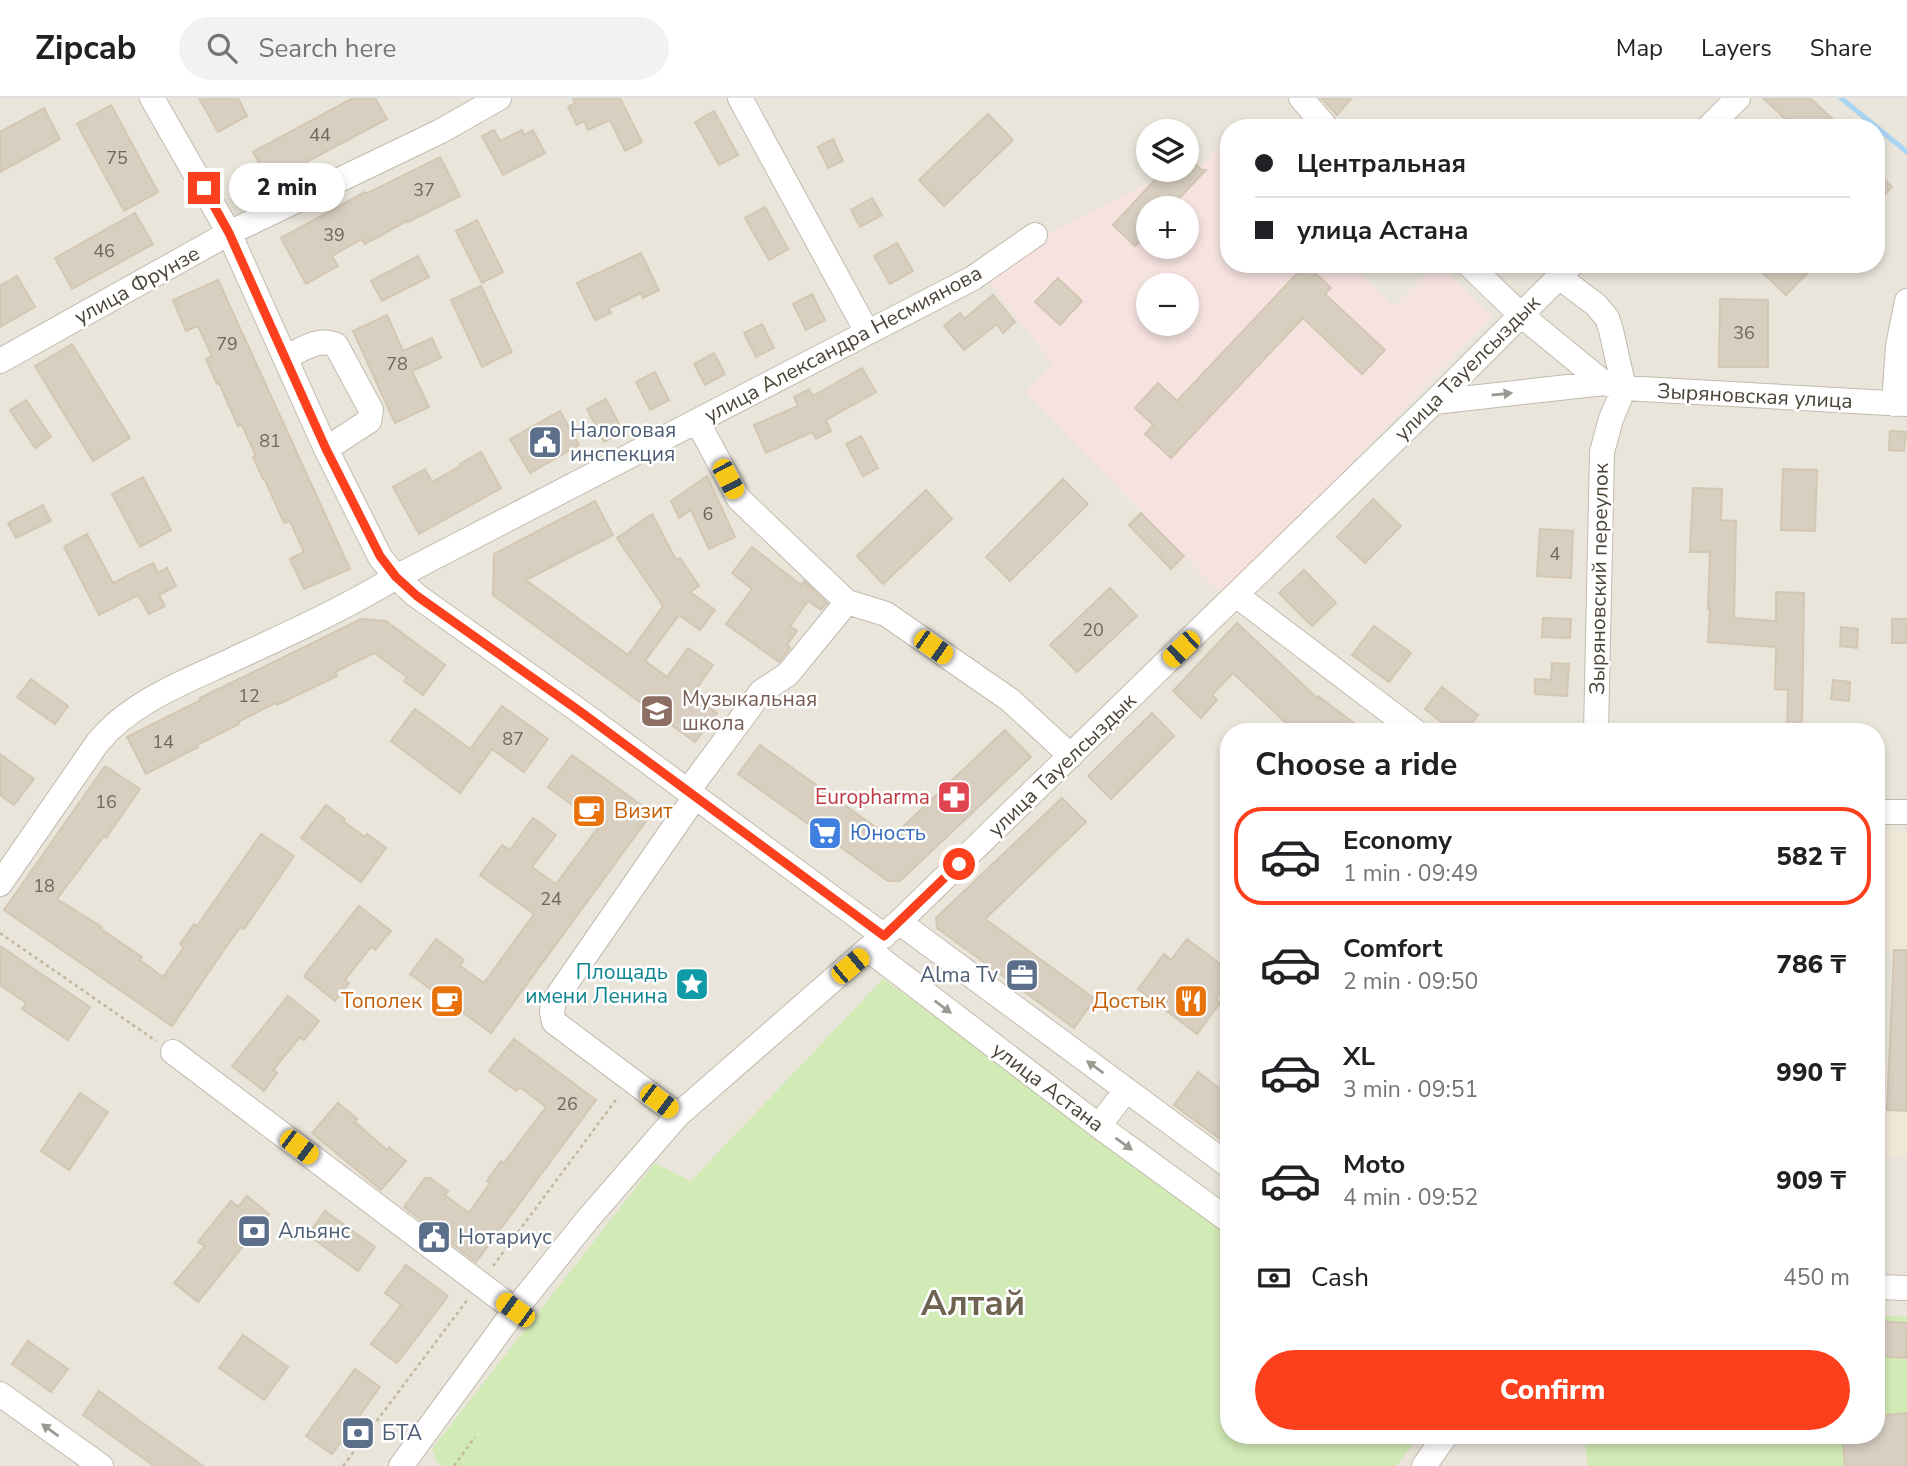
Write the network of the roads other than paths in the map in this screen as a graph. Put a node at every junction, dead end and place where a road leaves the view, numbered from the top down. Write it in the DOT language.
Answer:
graph roads {
  1 [pos="152,98"];
  2 [pos="499,98"];
  3 [pos="740,98"];
  4 [pos="1738,98"];
  5 [pos="1304,99"];
  6 [pos="1320,119"];
  7 [pos="1717,119"];
  8 [pos="229,233"];
  9 [pos="1035,235"];
  10 [pos="1477,273"];
  11 [pos="1564,273"];
  12 [pos="1568,273"];
  13 [pos="1907,301"];
  14 [pos="1521,315"];
  15 [pos="867,332"];
  16 [pos="285,358"];
  17 [pos="0,360"];
  18 [pos="1614,385"];
  19 [pos="1434,402"];
  20 [pos="1900,404"];
  21 [pos="697,421"];
  22 [pos="326,449"];
  23 [pos="396,577"];
  24 [pos="1236,595"];
  25 [pos="847,602"];
  26 [pos="1404,723"];
  27 [pos="1596,723"];
  28 [pos="1071,756"];
  29 [pos="691,794"];
  30 [pos="1885,812"];
  31 [pos="1907,812"];
  32 [pos="0,884"];
  33 [pos="884,936"];
  34 [pos="173,1052"];
  35 [pos="1126,1090"];
  36 [pos="678,1115"];
  37 [pos="1099,1126"];
  38 [pos="1220,1159"];
  39 [pos="1220,1214"];
  40 [pos="1885,1287"];
  41 [pos="1907,1288"];
  42 [pos="515,1310"];
  43 [pos="0,1394"];
  44 [pos="1440,1444"];
  45 [pos="409,1464"];
  46 [pos="101,1466"];
  47 [pos="1424,1466"];
  1 -- 8 [label="street, улица Астана"];
  2 -- 8 [label="street, улица Фрунзе"];
  3 -- 15 [label="street"];
  4 -- 7 [label="street"];
  5 -- 6 [label="street"];
  8 -- 16 [label="street, улица Астана"];
  8 -- 17 [label="street, улица Фрунзе"];
  9 -- 15 [label="street, улица Александра Несмиянова"];
  10 -- 14 [label="street"];
  11 -- 14 [label="street, улица Тауелсыздык"];
  12 -- 18 [label="street"];
  13 -- 20 [label="street"];
  14 -- 18 [label="street"];
  14 -- 19 [label="street, улица Тауелсыздык"];
  15 -- 21 [label="street, улица Александра Несмиянова"];
  16 -- 22 [label="street, улица Астана"];
  16 -- 22 [label="street"];
  19 -- 18 [label="street, Зыряновская улица, one-way"];
  18 -- 20 [label="street, Зыряновская улица"];
  18 -- 27 [label="street, Зыряновский переулок"];
  19 -- 24 [label="street, улица Тауелсыздык"];
  21 -- 23 [label="street, улица Александра Несмиянова"];
  21 -- 25 [label="street"];
  22 -- 23 [label="street, улица Астана"];
  23 -- 29 [label="street, улица Астана"];
  23 -- 32 [label="street, улица Александра Несмиянова"];
  24 -- 26 [label="street"];
  24 -- 28 [label="street, улица Тауелсыздык"];
  25 -- 28 [label="street"];
  25 -- 29 [label="street"];
  28 -- 33 [label="street, улица Тауелсыздык"];
  29 -- 33 [label="street, улица Астана"];
  29 -- 36 [label="street"];
  30 -- 31 [label="street"];
  35 -- 33 [label="street, улица Астана, one-way"];
  33 -- 36 [label="street, улица Тауелсыздык"];
  33 -- 37 [label="street, улица Астана, one-way"];
  34 -- 42 [label="street"];
  35 -- 37 [label="street"];
  35 -- 38 [label="street, улица Астана"];
  36 -- 42 [label="street, улица Тауелсыздык"];
  37 -- 39 [label="street, улица Астана, one-way"];
  40 -- 41 [label="street"];
  42 -- 45 [label="street, улица Тауелсыздык"];
  46 -- 43 [label="street, one-way"];
  44 -- 47 [label="street"];
}
